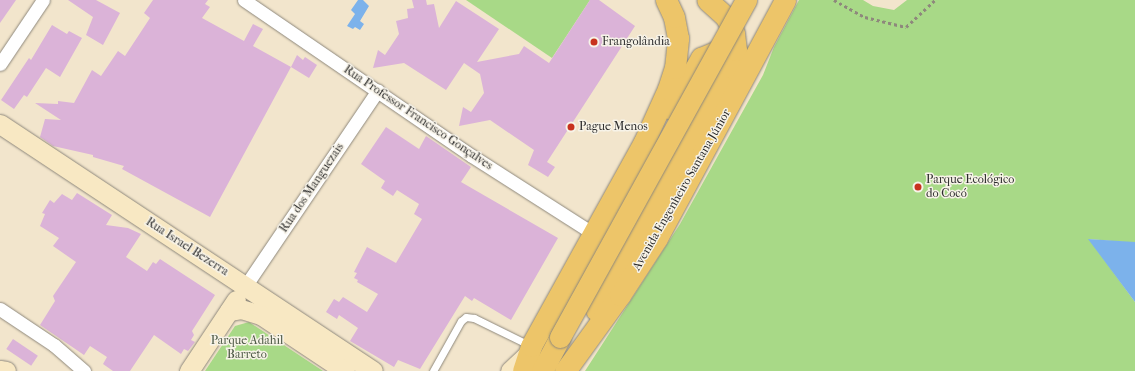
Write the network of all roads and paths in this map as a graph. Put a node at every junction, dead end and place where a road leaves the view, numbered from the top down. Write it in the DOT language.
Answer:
graph roads {
  1 [pos="43,0"];
  2 [pos="244,0"];
  3 [pos="666,0"];
  4 [pos="707,0"];
  5 [pos="746,0"];
  6 [pos="785,0"];
  7 [pos="834,0"];
  8 [pos="935,0"];
  9 [pos="0,64"];
  10 [pos="378,90"];
  11 [pos="0,124"];
  12 [pos="644,142"];
  13 [pos="672,171"];
  14 [pos="594,234"];
  15 [pos="246,285"];
  16 [pos="0,309"];
  17 [pos="229,311"];
  18 [pos="527,357"];
  19 [pos="0,370"];
  20 [pos="6,371"];
  21 [pos="84,371"];
  22 [pos="189,371"];
  23 [pos="345,371"];
  24 [pos="373,371"];
  25 [pos="433,371"];
  26 [pos="510,371"];
  27 [pos="542,371"];
  28 [pos="562,371"];
  29 [pos="566,371"];
  1 -- 9 [label="street"];
  2 -- 10 [label="street, Rua Professor Francisco Gonçalves"];
  3 -- 12 [label="main road"];
  4 -- 13 [label="main road"];
  5 -- 27 [label="main road, bridge"];
  6 -- 29 [label="main road, Avenida Engenheiro Santana Júnior"];
  7 -- 8 [label="path"];
  10 -- 14 [label="street, Rua Professor Francisco Gonçalves"];
  10 -- 15 [label="street, Rua dos Manguezais"];
  11 -- 15 [label="street, Rua Israel Bezerra"];
  12 -- 13 [label="main road"];
  12 -- 14 [label="main road"];
  13 -- 28 [label="main road"];
  14 -- 18 [label="main road"];
  15 -- 17 [label="street"];
  15 -- 24 [label="street, Rua Israel Bezerra"];
  16 -- 21 [label="street"];
  17 -- 22 [label="street"];
  17 -- 23 [label="street"];
  18 -- 25 [label="lane"];
  18 -- 26 [label="street"];
  19 -- 20 [label="street"];
}
